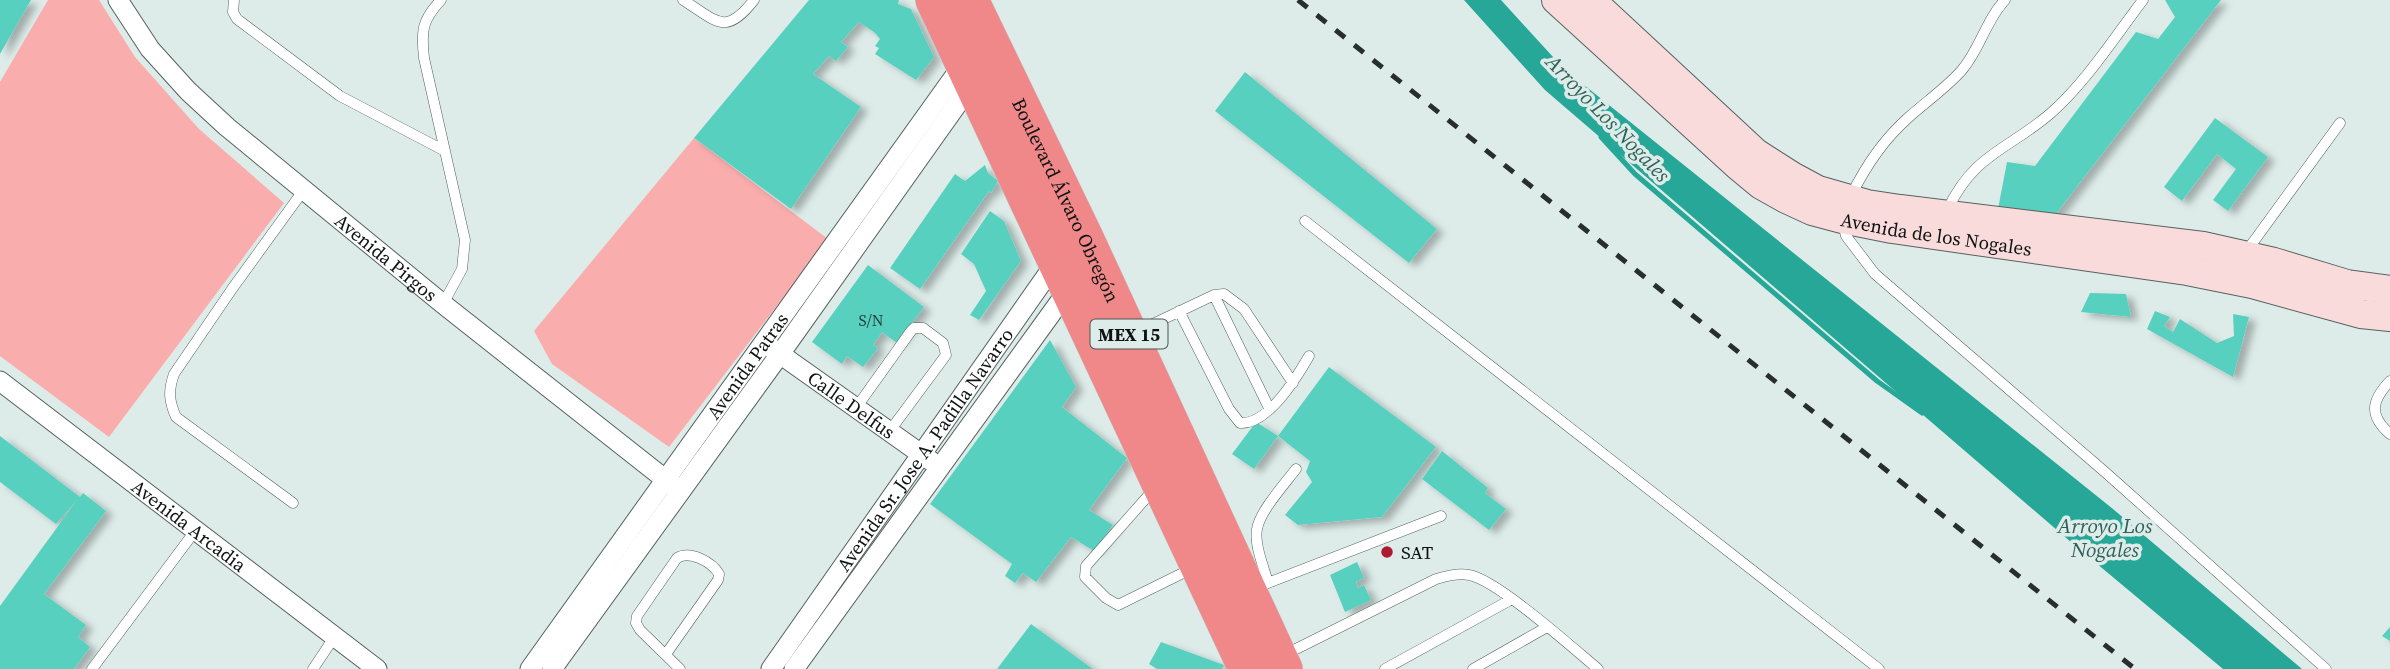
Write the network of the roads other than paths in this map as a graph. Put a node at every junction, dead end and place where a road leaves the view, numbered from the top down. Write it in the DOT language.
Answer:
graph roads {
  1 [pos="118,0"];
  2 [pos="234,0"];
  3 [pos="441,0"];
  4 [pos="683,0"];
  5 [pos="754,0"];
  6 [pos="933,0"];
  7 [pos="970,0"];
  8 [pos="1556,0"];
  9 [pos="1591,0"];
  10 [pos="1998,0"];
  11 [pos="2005,0"];
  12 [pos="2143,0"];
  13 [pos="1995,12"];
  14 [pos="968,73"];
  15 [pos="2340,123"];
  16 [pos="445,151"];
  17 [pos="303,191"];
  18 [pos="1846,209"];
  19 [pos="1945,215"];
  20 [pos="1305,221"];
  21 [pos="1092,253"];
  22 [pos="2244,255"];
  23 [pos="1062,275"];
  24 [pos="2390,290"];
  25 [pos="1214,295"];
  26 [pos="443,304"];
  27 [pos="1179,311"];
  28 [pos="2390,317"];
  29 [pos="1129,335"];
  30 [pos="764,342"];
  31 [pos="780,354"];
  32 [pos="1309,356"];
  33 [pos="0,381"];
  34 [pos="2390,381"];
  35 [pos="1293,383"];
  36 [pos="856,408"];
  37 [pos="1269,408"];
  38 [pos="889,432"];
  39 [pos="2390,434"];
  40 [pos="921,454"];
  41 [pos="939,467"];
  42 [pos="1296,470"];
  43 [pos="1177,479"];
  44 [pos="673,485"];
  45 [pos="293,503"];
  46 [pos="1441,516"];
  47 [pos="195,531"];
  48 [pos="1197,566"];
  49 [pos="1258,586"];
  50 [pos="1512,599"];
  51 [pos="1546,627"];
  52 [pos="335,636"];
  53 [pos="666,654"];
  54 [pos="1270,659"];
  55 [pos="767,668"];
  56 [pos="92,669"];
  57 [pos="313,669"];
  58 [pos="377,669"];
  59 [pos="530,669"];
  60 [pos="552,669"];
  61 [pos="680,669"];
  62 [pos="795,669"];
  63 [pos="1385,669"];
  64 [pos="1473,669"];
  65 [pos="1598,669"];
  66 [pos="1879,669"];
  67 [pos="2326,669"];
  1 -- 17 [label="street, Avenida Pirgos"];
  2 -- 16 [label="lane"];
  3 -- 16 [label="lane"];
  4 -- 5 [label="lane"];
  6 -- 14 [label="highway, Boulevard Álvaro Obregón / MEX 15"];
  7 -- 21 [label="highway, Boulevard Álvaro Obregón / MEX 15"];
  8 -- 18 [label="main road, Avenida de los Nogales"];
  9 -- 18 [label="main road, Avenida de los Nogales"];
  10 -- 13 [label="lane"];
  11 -- 13 [label="lane"];
  12 -- 19 [label="lane"];
  13 -- 18 [label="lane"];
  14 -- 23 [label="highway, Boulevard Álvaro Obregón / MEX 15"];
  14 -- 30 [label="street, Avenida Patras"];
  14 -- 31 [label="street, Avenida Patras"];
  15 -- 22 [label="lane"];
  16 -- 26 [label="lane"];
  17 -- 26 [label="street, Avenida Pirgos"];
  17 -- 45 [label="lane"];
  18 -- 19 [label="main road, Avenida de los Nogales"];
  18 -- 28 [label="main road, Avenida de los Nogales"];
  18 -- 67 [label="lane"];
  19 -- 22 [label="main road, Avenida de los Nogales"];
  20 -- 66 [label="lane"];
  21 -- 23 [label="street, Avenida Sr. Jose A. Padilla Navarro"];
  21 -- 23 [label="street, Avenida Sr. Jose A. Padilla Navarro"];
  21 -- 29 [label="highway, Boulevard Álvaro Obregón / MEX 15"];
  22 -- 24 [label="main road, Avenida de los Nogales"];
  23 -- 40 [label="street, Avenida Sr. Jose A. Padilla Navarro"];
  23 -- 41 [label="street, Avenida Sr. Jose A. Padilla Navarro"];
  23 -- 43 [label="highway, Boulevard Álvaro Obregón / MEX 15"];
  25 -- 27 [label="lane"];
  25 -- 35 [label="lane"];
  25 -- 37 [label="lane"];
  26 -- 44 [label="street, Avenida Pirgos"];
  27 -- 29 [label="lane"];
  27 -- 37 [label="lane"];
  29 -- 43 [label="highway, Boulevard Álvaro Obregón / MEX 15"];
  30 -- 31 [label="street, Calle Delfus"];
  30 -- 44 [label="street, Avenida Patras"];
  31 -- 36 [label="street, Calle Delfus"];
  31 -- 44 [label="street, Avenida Patras"];
  32 -- 35 [label="lane"];
  33 -- 47 [label="street, Avenida Arcadia"];
  34 -- 39 [label="lane"];
  35 -- 37 [label="lane"];
  36 -- 38 [label="street, Calle Delfus"];
  36 -- 38 [label="lane"];
  38 -- 40 [label="street, Calle Delfus"];
  40 -- 41 [label="street, Calle Delfus"];
  40 -- 55 [label="street, Avenida Sr. Jose A. Padilla Navarro"];
  41 -- 62 [label="street, Avenida Sr. Jose A. Padilla Navarro"];
  42 -- 49 [label="lane"];
  43 -- 48 [label="highway, Boulevard Álvaro Obregón / MEX 15"];
  43 -- 48 [label="lane"];
  43 -- 49 [label="highway, Boulevard Álvaro Obregón / MEX 15"];
  44 -- 59 [label="street, Avenida Patras"];
  44 -- 60 [label="street, Avenida Patras"];
  46 -- 49 [label="lane"];
  47 -- 52 [label="street, Avenida Arcadia"];
  47 -- 56 [label="lane"];
  48 -- 54 [label="highway, Boulevard Álvaro Obregón / MEX 15"];
  49 -- 54 [label="highway, Boulevard Álvaro Obregón / MEX 15"];
  50 -- 51 [label="lane"];
  50 -- 54 [label="lane"];
  50 -- 63 [label="lane"];
  51 -- 64 [label="lane"];
  51 -- 65 [label="lane"];
  52 -- 57 [label="lane"];
  52 -- 58 [label="street, Avenida Arcadia"];
  53 -- 53 [label="lane"];
  53 -- 61 [label="lane"];
  55 -- 62 [label="lane"];
}
